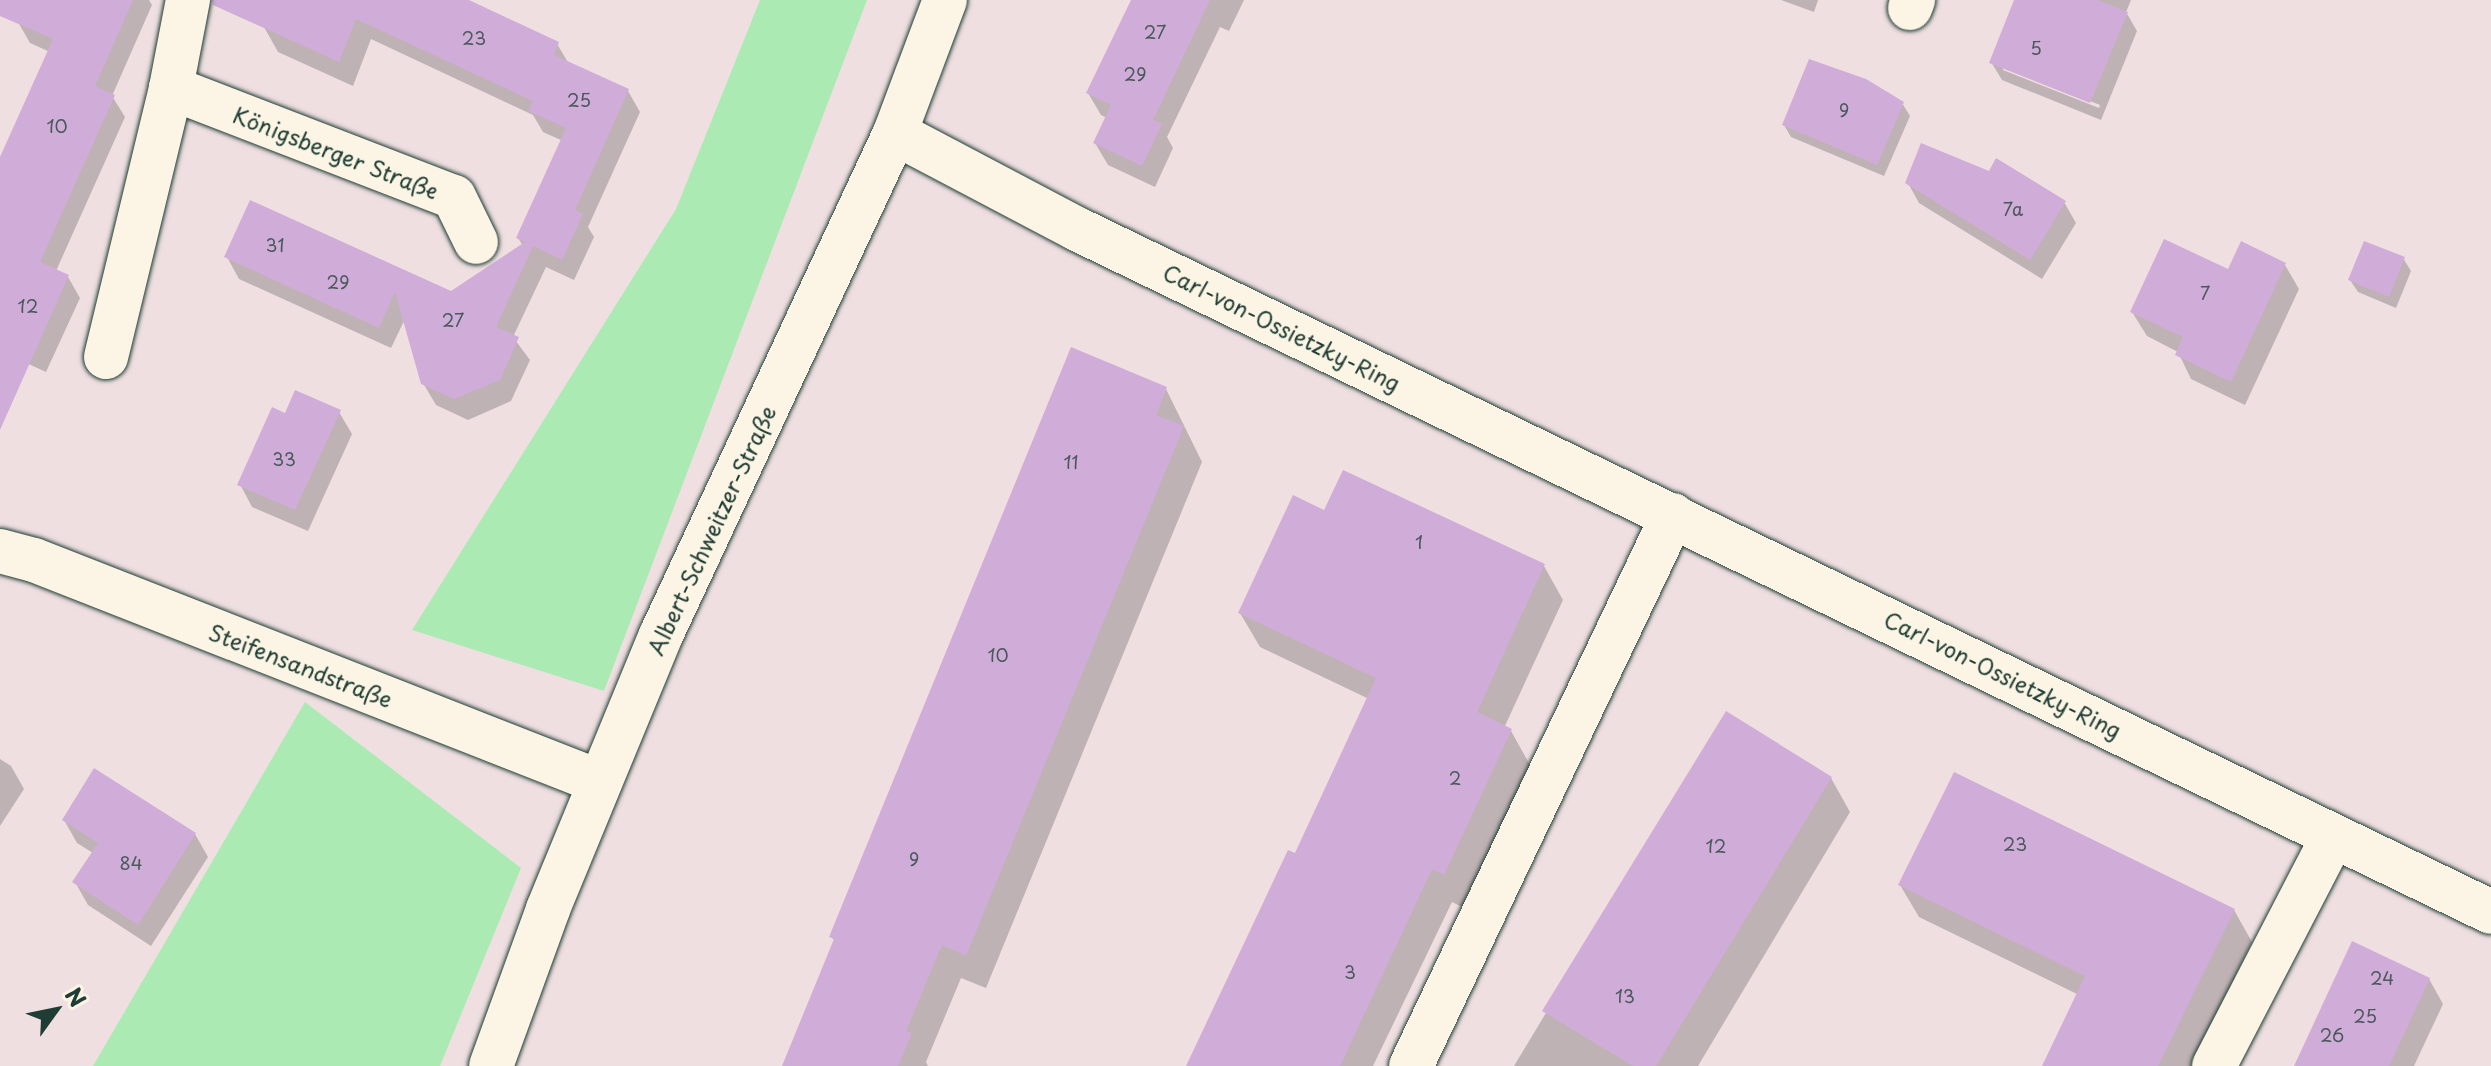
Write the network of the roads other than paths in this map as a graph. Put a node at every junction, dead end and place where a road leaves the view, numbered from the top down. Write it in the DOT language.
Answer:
graph roads {
  1 [pos="188,0"];
  2 [pos="945,0"];
  3 [pos="171,88"];
  4 [pos="895,133"];
  5 [pos="476,242"];
  6 [pos="106,357"];
  7 [pos="1673,515"];
  8 [pos="0,551"];
  9 [pos="600,782"];
  10 [pos="2333,836"];
  11 [pos="2491,912"];
  12 [pos="491,1066"];
  13 [pos="1411,1066"];
  14 [pos="2214,1066"];
  1 -- 3 [label="street"];
  2 -- 4 [label="street, Albert-Schweitzer-Straße"];
  3 -- 5 [label="street, Königsberger Straße"];
  3 -- 6 [label="street"];
  4 -- 7 [label="street, Carl-von-Ossietzky-Ring"];
  4 -- 9 [label="street, Albert-Schweitzer-Straße"];
  7 -- 10 [label="street, Carl-von-Ossietzky-Ring"];
  7 -- 13 [label="street"];
  8 -- 9 [label="street, Steifensandstraße"];
  9 -- 12 [label="street, Albert-Schweitzer-Straße"];
  10 -- 11 [label="street, Carl-von-Ossietzky-Ring"];
  10 -- 14 [label="street"];
}
